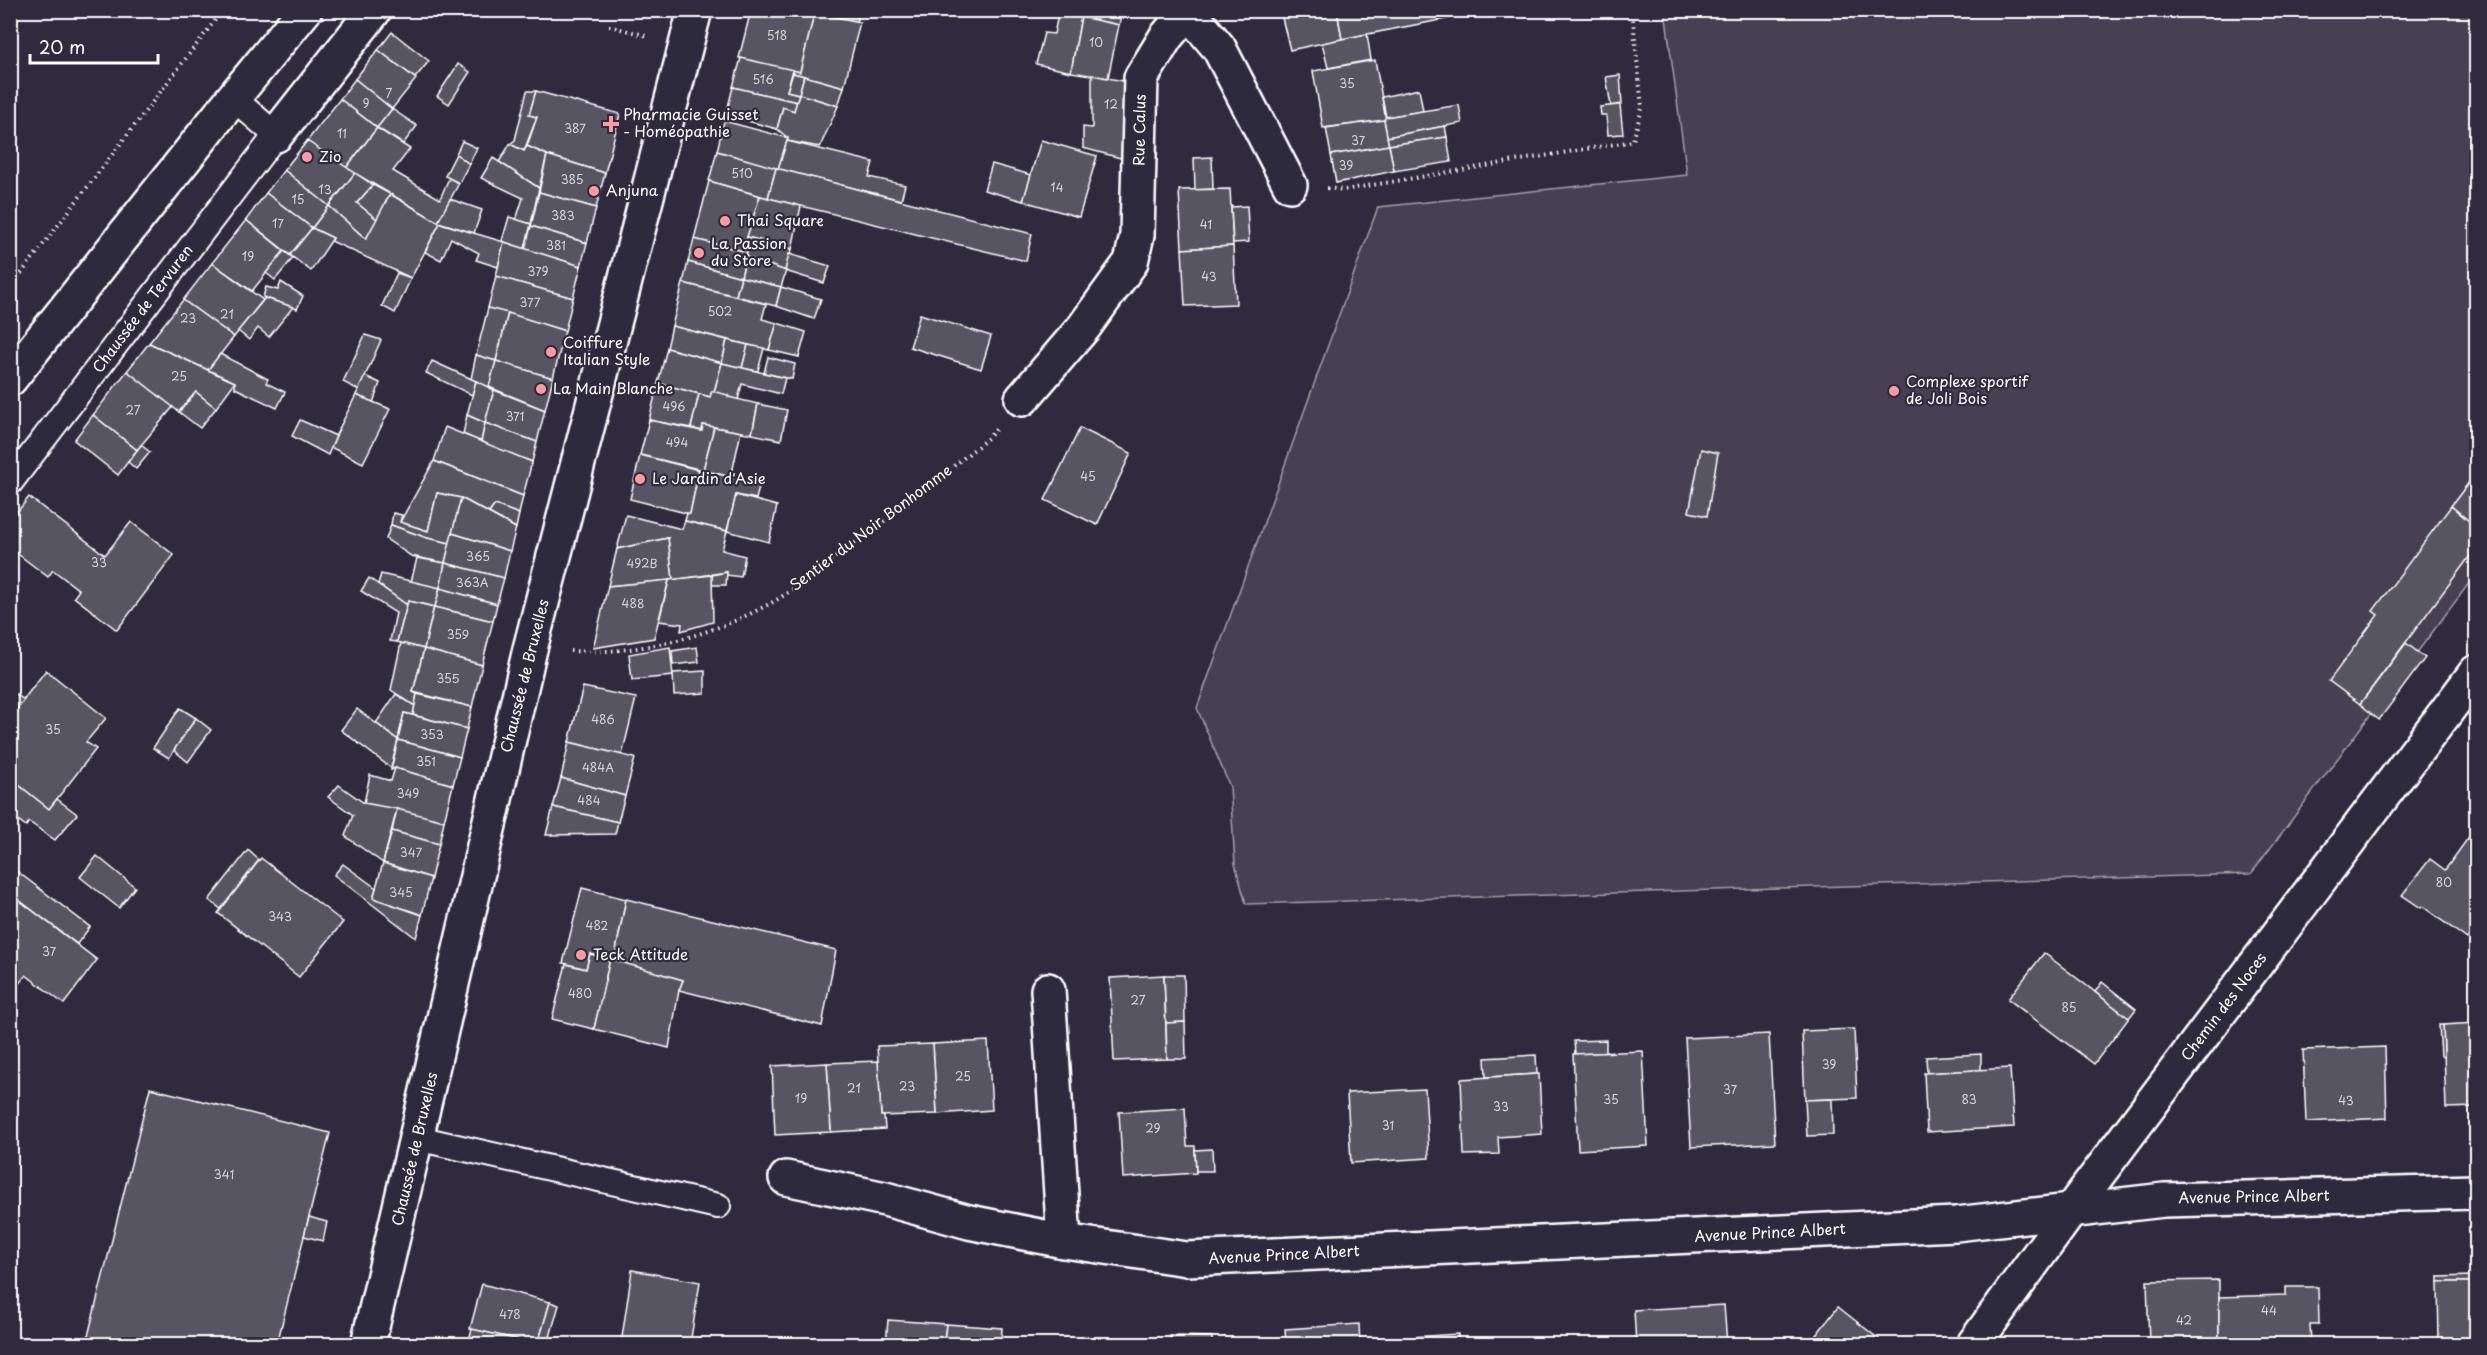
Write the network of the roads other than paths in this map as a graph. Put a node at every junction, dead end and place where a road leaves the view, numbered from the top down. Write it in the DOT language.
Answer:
graph roads {
  1 [pos="305,10"];
  2 [pos="695,10"];
  3 [pos="1187,11"];
  4 [pos="373,12"];
  5 [pos="233,98"];
  6 [pos="276,135"];
  7 [pos="1290,185"];
  8 [pos="10,380"];
  9 [pos="1022,399"];
  10 [pos="10,483"];
  11 [pos="2476,672"];
  12 [pos="1048,990"];
  13 [pos="417,1138"];
  14 [pos="786,1178"];
  15 [pos="2476,1192"];
  16 [pos="718,1206"];
  17 [pos="2071,1210"];
  18 [pos="1064,1241"];
  19 [pos="368,1344"];
  20 [pos="1974,1344"];
  1 -- 5 [label="street"];
  2 -- 13 [label="street, Chaussée de Bruxelles"];
  3 -- 7 [label="street, Rue Calus"];
  3 -- 9 [label="street, Rue Calus"];
  4 -- 6 [label="street, Chaussée de Tervuren"];
  5 -- 6 [label="lane"];
  5 -- 8 [label="street"];
  6 -- 10 [label="lane, Chaussée de Tervuren"];
  11 -- 17 [label="street, Chemin des Noces"];
  12 -- 18 [label="street"];
  13 -- 16 [label="lane"];
  13 -- 19 [label="street, Chaussée de Bruxelles"];
  14 -- 18 [label="street, Avenue Prince Albert"];
  15 -- 17 [label="street, Avenue Prince Albert"];
  17 -- 18 [label="street, Avenue Prince Albert"];
  17 -- 20 [label="street, Chemin des Noces"];
}
